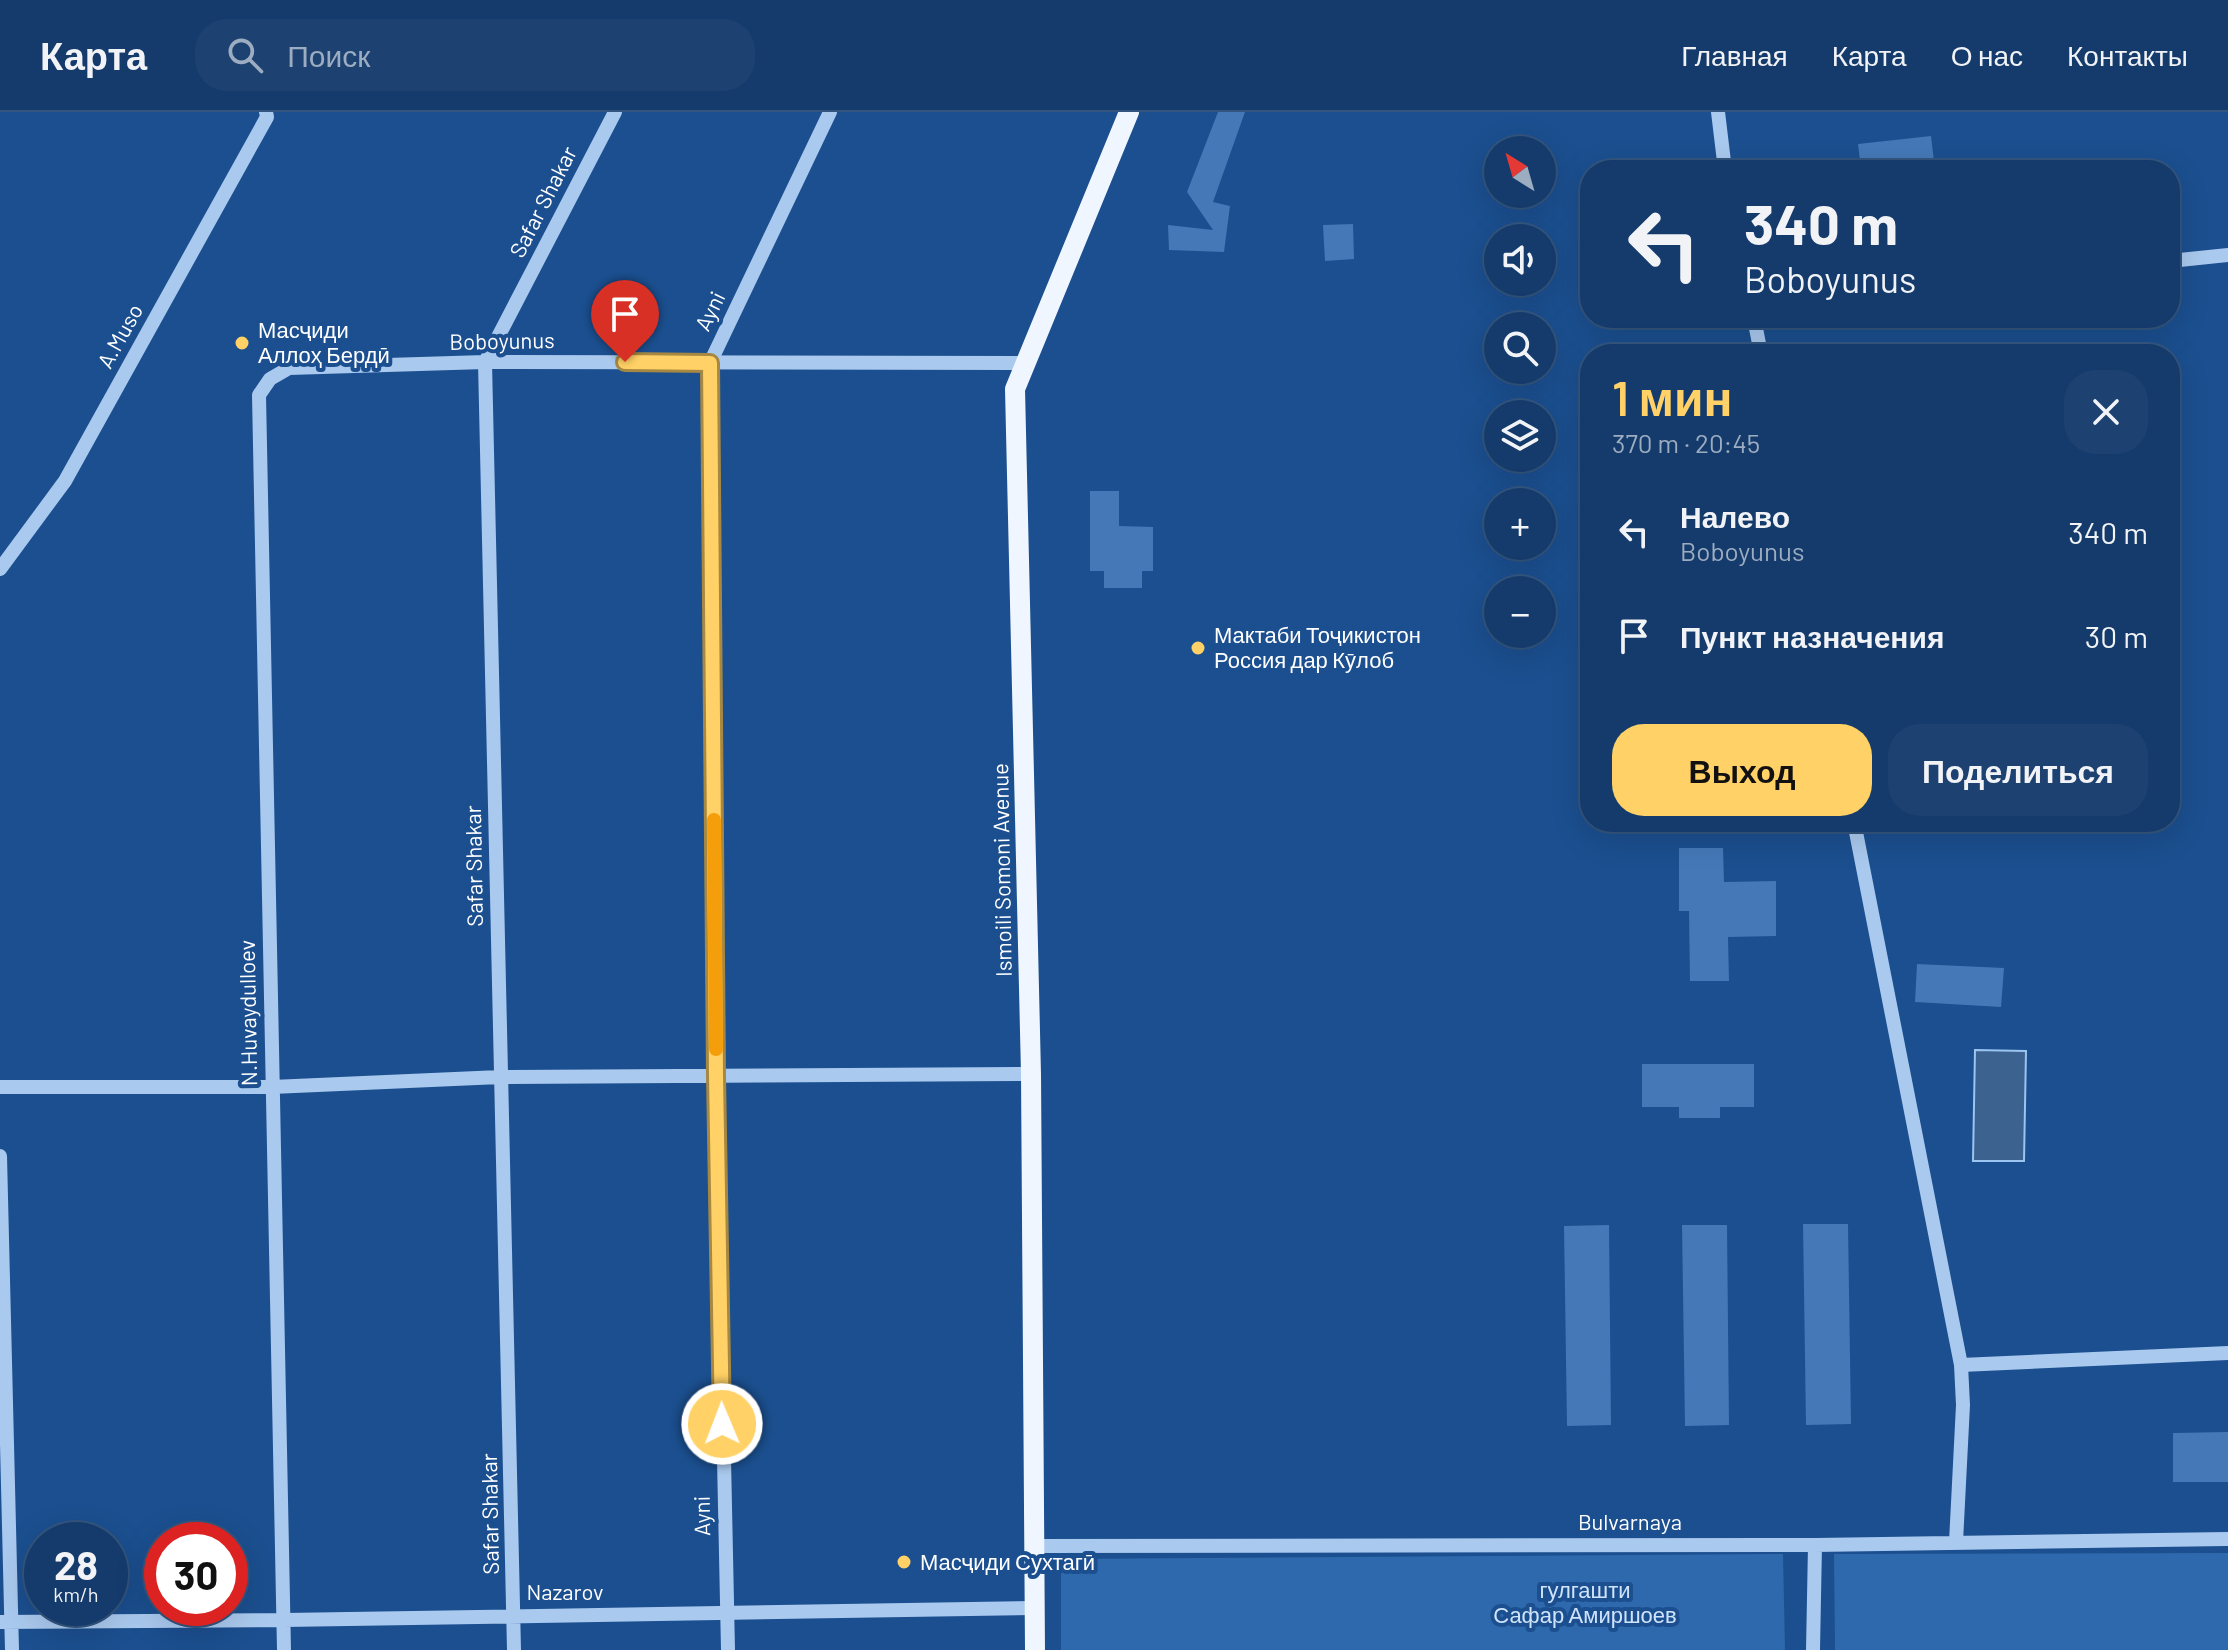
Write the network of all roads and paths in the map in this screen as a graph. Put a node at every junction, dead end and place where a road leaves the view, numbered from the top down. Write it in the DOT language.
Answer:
graph roads {
  1 [pos="615,112"];
  2 [pos="830,112"];
  3 [pos="1129,112"];
  4 [pos="1718,112"];
  5 [pos="267,114"];
  6 [pos="1724,160"];
  7 [pos="2228,255"];
  8 [pos="2180,260"];
  9 [pos="485,362"];
  10 [pos="710,363"];
  11 [pos="1026,363"];
  12 [pos="270,379"];
  13 [pos="0,569"];
  14 [pos="1856,832"];
  15 [pos="1031,1074"];
  16 [pos="716,1076"];
  17 [pos="500,1077"];
  18 [pos="0,1087"];
  19 [pos="272,1087"];
  20 [pos="0,1156"];
  21 [pos="2228,1353"];
  22 [pos="1961,1365"];
  23 [pos="2228,1539"];
  24 [pos="1956,1542"];
  25 [pos="1815,1545"];
  26 [pos="1033,1546"];
  27 [pos="1034,1608"];
  28 [pos="726,1613"];
  29 [pos="514,1615"];
  30 [pos="284,1620"];
  31 [pos="6,1622"];
  32 [pos="12,1650"];
  33 [pos="284,1650"];
  34 [pos="514,1650"];
  35 [pos="728,1650"];
  36 [pos="1035,1650"];
  37 [pos="1813,1650"];
  1 -- 9 [label="street, Safar Shakar"];
  2 -- 10 [label="street, Ayni"];
  3 -- 11 [label="main road, Ismoili Somoni Avenue"];
  4 -- 6 [label="street"];
  5 -- 13 [label="street, A.Muso"];
  7 -- 8 [label="street"];
  9 -- 10 [label="street, Boboyunus"];
  9 -- 12 [label="street, Boboyunus"];
  9 -- 17 [label="street, Safar Shakar"];
  10 -- 11 [label="street, Boboyunus"];
  10 -- 16 [label="street, Ayni"];
  11 -- 15 [label="main road, Ismoili Somoni Avenue"];
  12 -- 19 [label="street, N.Huvaydulloev"];
  14 -- 22 [label="street"];
  15 -- 16 [label="street"];
  15 -- 26 [label="main road, Ismoili Somoni Avenue"];
  16 -- 17 [label="street"];
  16 -- 28 [label="street, Ayni"];
  17 -- 19 [label="street"];
  17 -- 29 [label="street, Safar Shakar"];
  18 -- 19 [label="street"];
  19 -- 30 [label="street, N.Huvaydulloev"];
  20 -- 31 [label="street"];
  21 -- 22 [label="street"];
  22 -- 24 [label="street"];
  23 -- 24 [label="street, Bulvarnaya"];
  24 -- 25 [label="street, Bulvarnaya"];
  25 -- 26 [label="street, Bulvarnaya"];
  25 -- 37 [label="street"];
  26 -- 27 [label="main road, Ismoili Somoni Avenue"];
  27 -- 28 [label="street, Nazarov"];
  27 -- 36 [label="main road, Ismoili Somoni Avenue"];
  28 -- 29 [label="street, Nazarov"];
  28 -- 35 [label="street, Ayni"];
  29 -- 30 [label="street, Nazarov"];
  29 -- 34 [label="street, Safar Shakar"];
  30 -- 31 [label="street, Nazarov"];
  30 -- 33 [label="street, N.Huvaydulloev"];
  31 -- 32 [label="street"];
}
